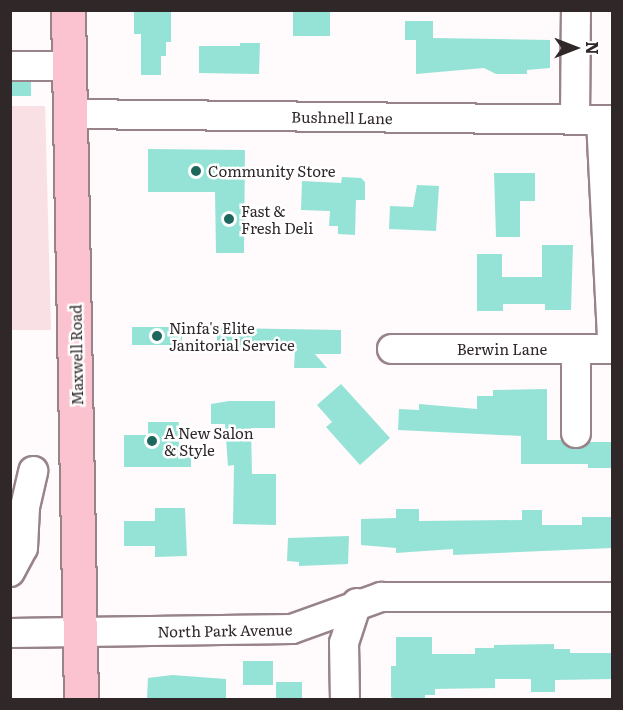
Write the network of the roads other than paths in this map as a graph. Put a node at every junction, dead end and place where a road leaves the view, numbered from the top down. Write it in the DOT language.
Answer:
graph roads {
  1 [pos="68,10"];
  2 [pos="576,10"];
  3 [pos="10,66"];
  4 [pos="70,66"];
  5 [pos="72,114"];
  6 [pos="596,120"];
  7 [pos="612,339"];
  8 [pos="392,349"];
  9 [pos="576,349"];
  10 [pos="612,349"];
  11 [pos="576,433"];
  12 [pos="10,527"];
  13 [pos="10,572"];
  14 [pos="612,597"];
  15 [pos="357,603"];
  16 [pos="292,629"];
  17 [pos="10,633"];
  18 [pos="81,633"];
  19 [pos="345,690"];
  20 [pos="81,699"];
  1 -- 4 [label="main road, Maxwell Road"];
  2 -- 6 [label="street"];
  3 -- 4 [label="street"];
  4 -- 5 [label="main road, Maxwell Road"];
  5 -- 6 [label="street, Bushnell Lane"];
  5 -- 18 [label="main road, Maxwell Road"];
  6 -- 7 [label="street"];
  8 -- 9 [label="street, Berwin Lane"];
  9 -- 10 [label="street, Berwin Lane"];
  9 -- 11 [label="street"];
  12 -- 13 [label="street"];
  14 -- 15 [label="street, North Park Avenue"];
  15 -- 16 [label="street, North Park Avenue"];
  15 -- 19 [label="street"];
  16 -- 18 [label="street, North Park Avenue"];
  16 -- 19 [label="street"];
  17 -- 18 [label="street, North Park Avenue"];
  18 -- 20 [label="main road, Maxwell Road"];
}
